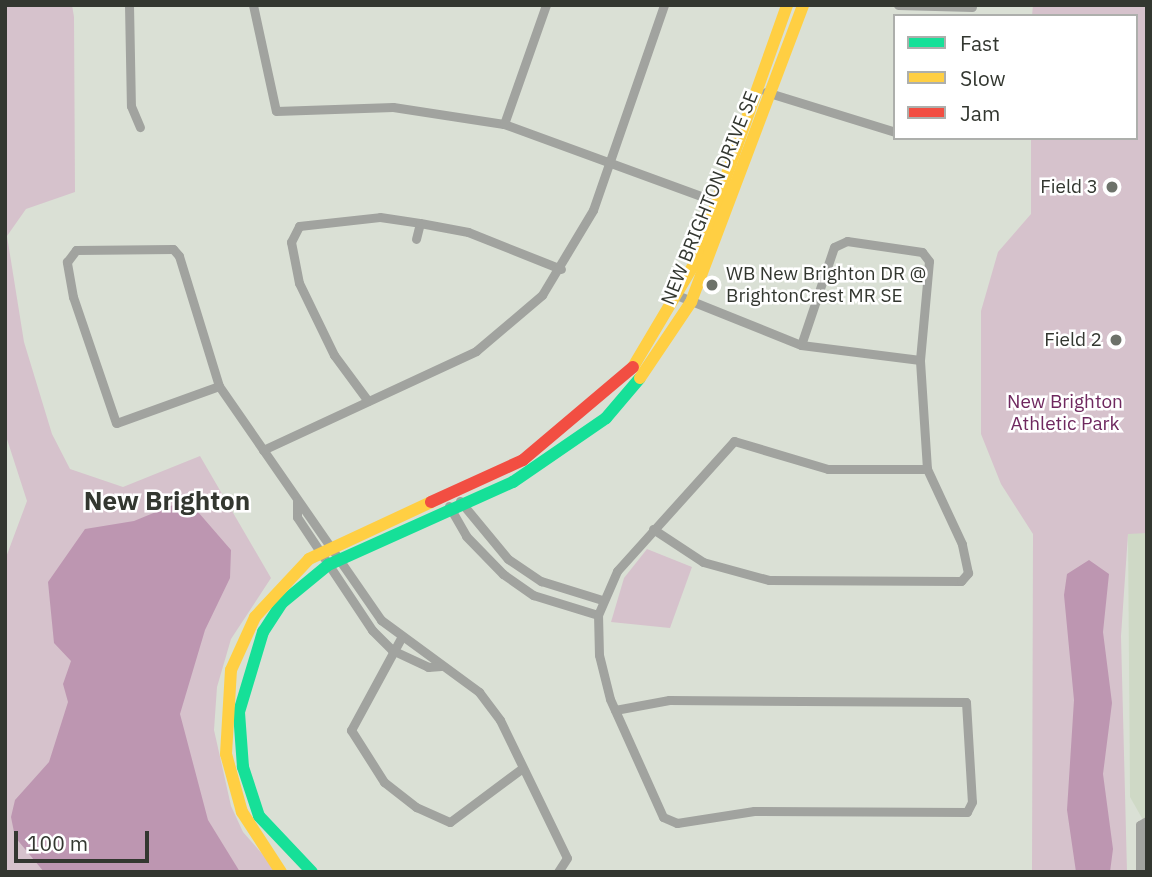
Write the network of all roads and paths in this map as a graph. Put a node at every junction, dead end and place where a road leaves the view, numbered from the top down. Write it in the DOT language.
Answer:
graph roads {
  1 [pos="129,5"];
  2 [pos="253,5"];
  3 [pos="546,5"];
  4 [pos="664,5"];
  5 [pos="787,5"];
  6 [pos="803,5"];
  7 [pos="898,5"];
  8 [pos="972,10"];
  9 [pos="757,89"];
  10 [pos="772,94"];
  11 [pos="504,124"];
  12 [pos="140,127"];
  13 [pos="893,131"];
  14 [pos="609,163"];
  15 [pos="716,201"];
  16 [pos="730,207"];
  17 [pos="421,223"];
  18 [pos="416,239"];
  19 [pos="561,269"];
  20 [pos="685,299"];
  21 [pos="801,345"];
  22 [pos="920,360"];
  23 [pos="219,386"];
  24 [pos="368,401"];
  25 [pos="263,450"];
  26 [pos="927,469"];
  27 [pos="450,493"];
  28 [pos="297,502"];
  29 [pos="464,504"];
  30 [pos="449,511"];
  31 [pos="653,529"];
  32 [pos="332,545"];
  33 [pos="319,552"];
  34 [pos="341,557"];
  35 [pos="328,565"];
  36 [pos="602,600"];
  37 [pos="598,615"];
  38 [pos="401,639"];
  39 [pos="392,650"];
  40 [pos="441,666"];
  41 [pos="615,710"];
  42 [pos="521,769"];
  43 [pos="1147,821"];
  44 [pos="281,872"];
  45 [pos="312,872"];
  46 [pos="558,872"];
  47 [pos="1140,872"];
  1 -- 12 [label="street"];
  2 -- 11 [label="street"];
  3 -- 11 [label="street"];
  4 -- 14 [label="street"];
  5 -- 9 [label="street, NEW BRIGHTON DRIVE SE"];
  6 -- 10 [label="street, NEW BRIGHTON DRIVE SE"];
  7 -- 8 [label="street"];
  9 -- 10 [label="street"];
  9 -- 15 [label="street, NEW BRIGHTON DRIVE SE"];
  10 -- 13 [label="street"];
  10 -- 16 [label="street, NEW BRIGHTON DRIVE SE"];
  11 -- 14 [label="street"];
  14 -- 15 [label="street"];
  14 -- 19 [label="street"];
  15 -- 16 [label="street"];
  15 -- 20 [label="street, NEW BRIGHTON DRIVE SE"];
  16 -- 20 [label="street, NEW BRIGHTON DRIVE SE"];
  17 -- 18 [label="street"];
  17 -- 19 [label="street"];
  17 -- 24 [label="street"];
  19 -- 24 [label="street"];
  20 -- 21 [label="street"];
  20 -- 27 [label="street, NEW BRIGHTON DRIVE SE"];
  20 -- 29 [label="street, NEW BRIGHTON DRIVE SE"];
  21 -- 22 [label="street"];
  21 -- 22 [label="street"];
  22 -- 26 [label="street"];
  23 -- 23 [label="street"];
  23 -- 25 [label="street"];
  24 -- 25 [label="street"];
  25 -- 28 [label="street"];
  26 -- 31 [label="street"];
  26 -- 31 [label="street"];
  27 -- 29 [label="street"];
  27 -- 30 [label="street"];
  27 -- 32 [label="street, NEW BRIGHTON DRIVE SE"];
  28 -- 32 [label="street"];
  28 -- 33 [label="street"];
  29 -- 30 [label="street, NEW BRIGHTON DRIVE SE"];
  29 -- 36 [label="street"];
  30 -- 34 [label="street, NEW BRIGHTON DRIVE SE"];
  30 -- 37 [label="street"];
  31 -- 36 [label="street"];
  32 -- 33 [label="street, NEW BRIGHTON DRIVE SE"];
  32 -- 34 [label="street"];
  33 -- 35 [label="street"];
  33 -- 44 [label="street, NEW BRIGHTON DRIVE SE"];
  34 -- 35 [label="street, NEW BRIGHTON DRIVE SE"];
  34 -- 38 [label="street"];
  35 -- 39 [label="street"];
  35 -- 45 [label="street, NEW BRIGHTON DRIVE SE"];
  36 -- 37 [label="street"];
  37 -- 41 [label="street"];
  38 -- 39 [label="street"];
  38 -- 40 [label="street"];
  39 -- 40 [label="street"];
  39 -- 42 [label="street"];
  40 -- 42 [label="street"];
  41 -- 41 [label="street"];
  42 -- 46 [label="street"];
  43 -- 47 [label="street"];
}
